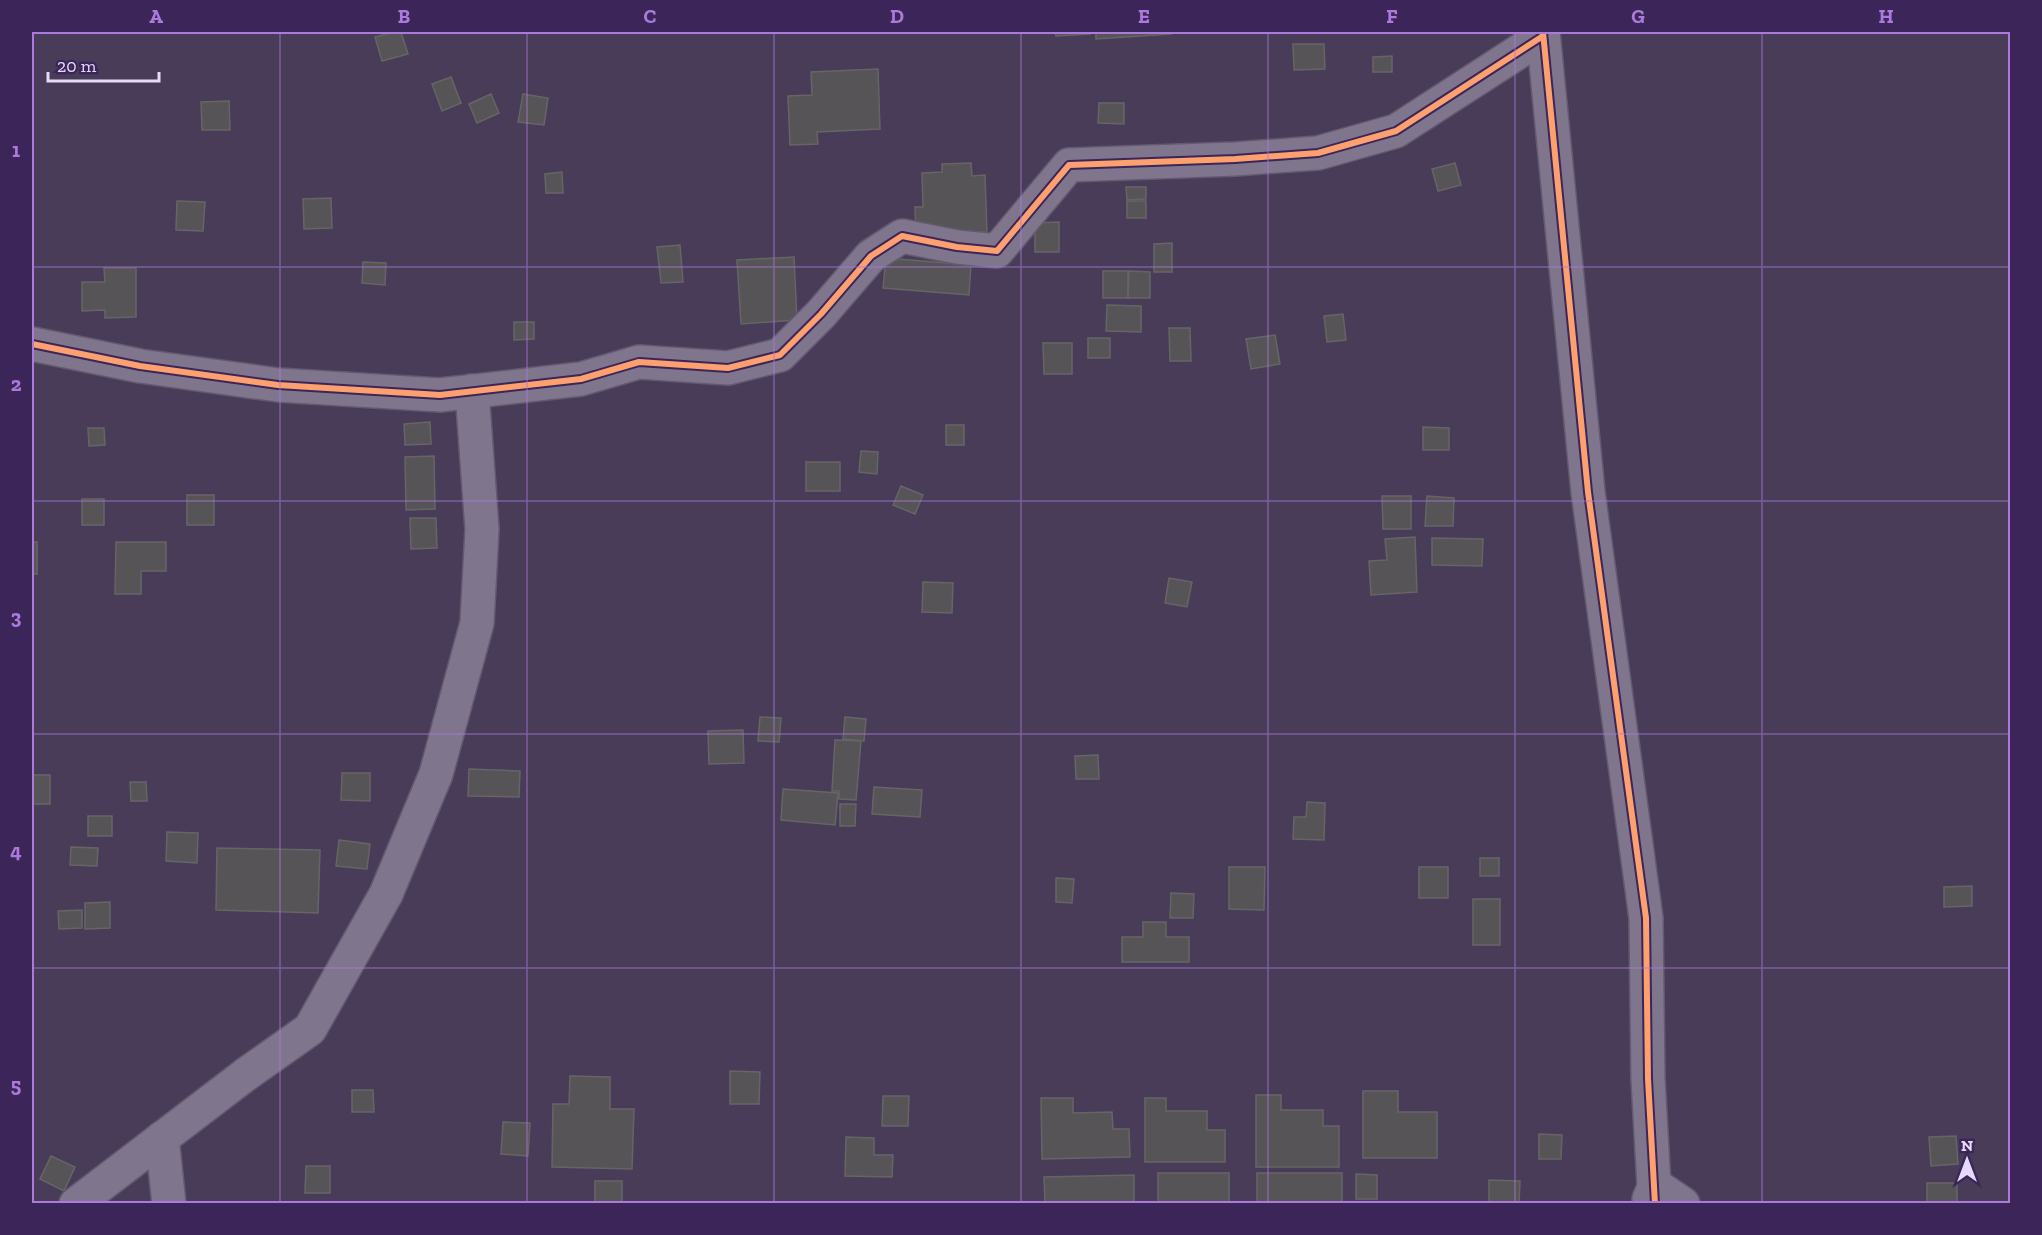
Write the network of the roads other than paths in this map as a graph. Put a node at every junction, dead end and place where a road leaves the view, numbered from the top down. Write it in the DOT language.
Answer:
graph roads {
  1 [pos="1543,34"];
  2 [pos="32,344"];
  3 [pos="472,392"];
  4 [pos="162,1138"];
  5 [pos="1652,1197"];
  6 [pos="76,1203"];
  7 [pos="169,1203"];
  8 [pos="1683,1203"];
  1 -- 3 [label="street"];
  1 -- 5 [label="street"];
  2 -- 3 [label="street"];
  3 -- 4 [label="street"];
  4 -- 6 [label="street"];
  4 -- 7 [label="street"];
  5 -- 8 [label="street"];
}
